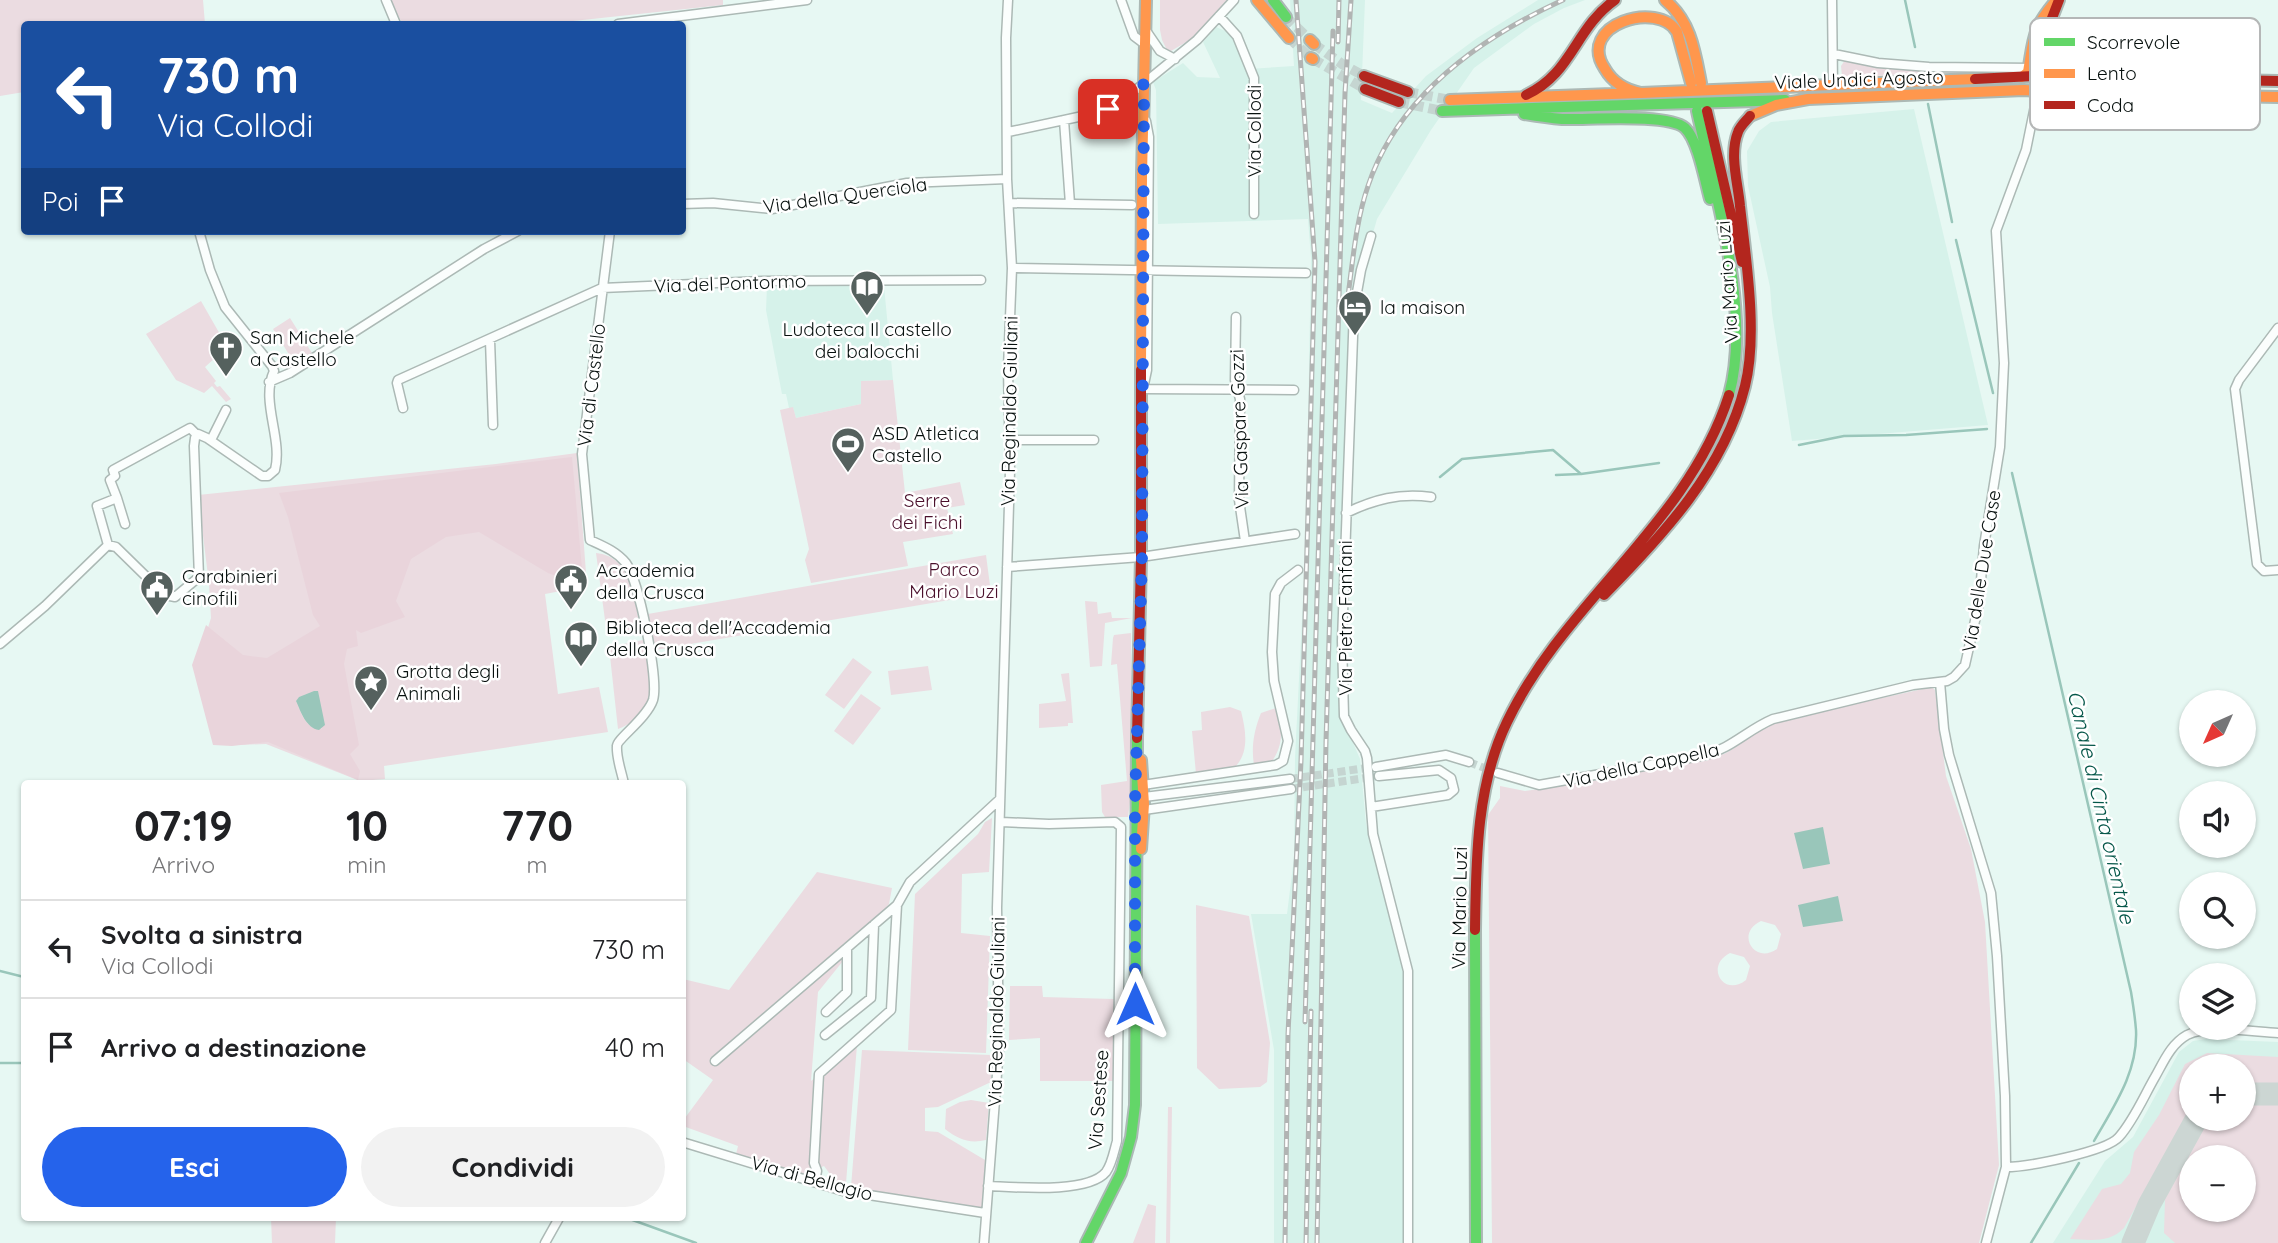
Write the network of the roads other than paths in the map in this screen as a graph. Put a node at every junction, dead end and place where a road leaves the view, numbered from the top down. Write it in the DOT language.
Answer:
graph roads {
  1 [pos="386,0"];
  2 [pos="807,0"];
  3 [pos="1008,0"];
  4 [pos="1121,0"];
  5 [pos="1148,0"];
  6 [pos="1257,0"];
  7 [pos="1273,0"];
  8 [pos="1615,0"];
  9 [pos="1665,0"];
  10 [pos="1832,0"];
  11 [pos="2058,0"];
  12 [pos="1231,4"];
  13 [pos="730,5"];
  14 [pos="1219,16"];
  15 [pos="1286,17"];
  16 [pos="2042,18"];
  17 [pos="2052,18"];
  18 [pos="395,21"];
  19 [pos="656,21"];
  20 [pos="1147,32"];
  21 [pos="1289,38"];
  22 [pos="1146,45"];
  23 [pos="1834,54"];
  24 [pos="2030,54"];
  25 [pos="1175,59"];
  26 [pos="2026,71"];
  27 [pos="2030,71"];
  28 [pos="1364,76"];
  29 [pos="2260,80"];
  30 [pos="2278,81"];
  31 [pos="1144,84"];
  32 [pos="1833,86"];
  33 [pos="1365,89"];
  34 [pos="2030,91"];
  35 [pos="1408,92"];
  36 [pos="1641,93"];
  37 [pos="2260,97"];
  38 [pos="2278,97"];
  39 [pos="1512,99"];
  40 [pos="1808,99"];
  41 [pos="1450,100"];
  42 [pos="1399,102"];
  43 [pos="1441,111"];
  44 [pos="1493,111"];
  45 [pos="1064,120"];
  46 [pos="2030,130"];
  47 [pos="1008,132"];
  48 [pos="1007,179"];
  49 [pos="1009,202"];
  50 [pos="686,204"];
  51 [pos="1070,204"];
  52 [pos="1132,205"];
  53 [pos="1254,214"];
  54 [pos="200,235"];
  55 [pos="510,235"];
  56 [pos="609,235"];
  57 [pos="1371,236"];
  58 [pos="1012,268"];
  59 [pos="1145,270"];
  60 [pos="1306,273"];
  61 [pos="1732,275"];
  62 [pos="981,280"];
  63 [pos="1747,282"];
  64 [pos="602,288"];
  65 [pos="1236,317"];
  66 [pos="2278,328"];
  67 [pos="490,340"];
  68 [pos="269,382"];
  69 [pos="1143,389"];
  70 [pos="1237,389"];
  71 [pos="1294,390"];
  72 [pos="403,408"];
  73 [pos="226,410"];
  74 [pos="493,425"];
  75 [pos="197,435"];
  76 [pos="211,440"];
  77 [pos="1010,440"];
  78 [pos="1094,440"];
  79 [pos="1431,497"];
  80 [pos="117,498"];
  81 [pos="1346,513"];
  82 [pos="125,524"];
  83 [pos="1295,534"];
  84 [pos="1245,541"];
  85 [pos="108,545"];
  86 [pos="1142,557"];
  87 [pos="1007,566"];
  88 [pos="1298,570"];
  89 [pos="2278,570"];
  90 [pos="1575,621"];
  91 [pos="0,644"];
  92 [pos="1940,682"];
  93 [pos="1138,684"];
  94 [pos="1469,762"];
  95 [pos="1135,764"];
  96 [pos="1498,773"];
  97 [pos="623,780"];
  98 [pos="1000,799"];
  99 [pos="1144,799"];
  100 [pos="1371,807"];
  101 [pos="1001,822"];
  102 [pos="1135,843"];
  103 [pos="1135,893"];
  104 [pos="897,905"];
  105 [pos="874,925"];
  106 [pos="847,948"];
  107 [pos="826,1012"];
  108 [pos="2278,1033"];
  109 [pos="825,1035"];
  110 [pos="715,1061"];
  111 [pos="686,1143"];
  112 [pos="2006,1167"];
  113 [pos="815,1182"];
  114 [pos="988,1186"];
  115 [pos="985,1213"];
  116 [pos="557,1221"];
  117 [pos="545,1243"];
  118 [pos="984,1243"];
  119 [pos="1086,1243"];
  120 [pos="1408,1243"];
  121 [pos="1477,1243"];
  122 [pos="1986,1243"];
  1 -- 18 [label="street"];
  2 -- 13 [label="street"];
  3 -- 47 [label="street, Via Reginaldo Giuliani"];
  4 -- 22 [label="street"];
  5 -- 20 [label="main road, Via Sestese"];
  6 -- 21 [label="main road"];
  7 -- 15 [label="main road"];
  8 -- 39 [label="main road"];
  9 -- 36 [label="main road, Viale Undici Agosto"];
  10 -- 23 [label="street"];
  11 -- 16 [label="main road"];
  11 -- 17 [label="main road"];
  12 -- 14 [label="street"];
  13 -- 19 [label="street"];
  14 -- 25 [label="street"];
  14 -- 53 [label="street, Via Collodi"];
  20 -- 22 [label="main road, Via Sestese"];
  20 -- 25 [label="street"];
  22 -- 31 [label="main road, Via Sestese"];
  23 -- 26 [label="street"];
  23 -- 32 [label="street"];
  24 -- 26 [label="main road"];
  25 -- 31 [label="street"];
  26 -- 27 [label="main road, Viale Undici Agosto"];
  26 -- 32 [label="main road, Viale Undici Agosto"];
  28 -- 35 [label="main road"];
  29 -- 30 [label="main road, Viale Undici Agosto"];
  31 -- 45 [label="street"];
  31 -- 59 [label="main road, Via Sestese"];
  32 -- 36 [label="main road, Viale Undici Agosto"];
  33 -- 42 [label="main road"];
  34 -- 40 [label="main road, Viale Undici Agosto"];
  36 -- 39 [label="main road, Viale Undici Agosto"];
  37 -- 38 [label="main road, Viale Undici Agosto"];
  39 -- 41 [label="main road, Viale Undici Agosto"];
  40 -- 44 [label="main road, Viale Undici Agosto"];
  40 -- 63 [label="main road, Via Mario Luzi"];
  43 -- 44 [label="main road, Viale Undici Agosto"];
  44 -- 61 [label="main road"];
  45 -- 47 [label="street"];
  45 -- 51 [label="street"];
  46 -- 92 [label="street, Via delle Due Case"];
  47 -- 48 [label="street, Via Reginaldo Giuliani"];
  48 -- 49 [label="street, Via Reginaldo Giuliani"];
  48 -- 50 [label="street, Via della Querciola"];
  49 -- 51 [label="street"];
  49 -- 58 [label="street, Via Reginaldo Giuliani"];
  51 -- 52 [label="street"];
  54 -- 68 [label="street"];
  55 -- 68 [label="street"];
  56 -- 64 [label="street, Via di Castello"];
  57 -- 81 [label="street, Via Pietro Fanfani"];
  58 -- 59 [label="street"];
  58 -- 77 [label="street, Via Reginaldo Giuliani"];
  59 -- 60 [label="street"];
  59 -- 69 [label="main road, Via Sestese"];
  61 -- 63 [label="main road, Via Mario Luzi"];
  61 -- 90 [label="main road, Via Mario Luzi"];
  62 -- 64 [label="street, Via del Pontormo"];
  63 -- 90 [label="main road, Via Mario Luzi"];
  64 -- 67 [label="street, Via del Pontormo"];
  64 -- 97 [label="street, Via di Castello"];
  65 -- 70 [label="street, Via Gaspare Gozzi"];
  66 -- 89 [label="street"];
  67 -- 72 [label="street, Via del Pontormo"];
  67 -- 74 [label="street"];
  68 -- 76 [label="street"];
  69 -- 70 [label="street"];
  69 -- 86 [label="main road, Via Sestese"];
  70 -- 71 [label="street"];
  70 -- 84 [label="street, Via Gaspare Gozzi"];
  73 -- 76 [label="street"];
  75 -- 76 [label="street"];
  75 -- 80 [label="street"];
  75 -- 85 [label="street"];
  77 -- 78 [label="street"];
  77 -- 87 [label="street, Via Reginaldo Giuliani"];
  79 -- 81 [label="street"];
  80 -- 82 [label="street"];
  80 -- 85 [label="street"];
  81 -- 100 [label="street, Via Pietro Fanfani"];
  83 -- 84 [label="street"];
  84 -- 86 [label="street"];
  85 -- 91 [label="street"];
  86 -- 87 [label="street"];
  86 -- 93 [label="main road, Via Sestese"];
  87 -- 98 [label="street, Via Reginaldo Giuliani"];
  88 -- 99 [label="street"];
  90 -- 121 [label="main road, Via Mario Luzi"];
  92 -- 96 [label="street, Via della Cappella"];
  92 -- 112 [label="street"];
  93 -- 95 [label="main road, Via Sestese"];
  93 -- 99 [label="main road, Via Sestese"];
  94 -- 100 [label="street"];
  95 -- 99 [label="street"];
  95 -- 102 [label="main road, Via Sestese"];
  98 -- 101 [label="street, Via Reginaldo Giuliani"];
  98 -- 104 [label="street"];
  99 -- 99 [label="street"];
  99 -- 102 [label="street"];
  99 -- 103 [label="main road, Via Sestese"];
  100 -- 120 [label="street, Via Pietro Fanfani"];
  101 -- 114 [label="street, Via Reginaldo Giuliani"];
  101 -- 114 [label="street, Via Sestese"];
  102 -- 103 [label="main road, Via Sestese"];
  103 -- 119 [label="main road, Via Sestese"];
  104 -- 105 [label="street"];
  104 -- 113 [label="street"];
  105 -- 106 [label="street"];
  105 -- 109 [label="street"];
  106 -- 107 [label="street"];
  106 -- 110 [label="street"];
  108 -- 112 [label="street"];
  111 -- 113 [label="street, Via di Bellagio"];
  112 -- 122 [label="street"];
  113 -- 115 [label="street, Via di Bellagio"];
  114 -- 115 [label="street, Via Reginaldo Giuliani"];
  115 -- 118 [label="street, Via Reginaldo Giuliani"];
  116 -- 117 [label="street"];
}
